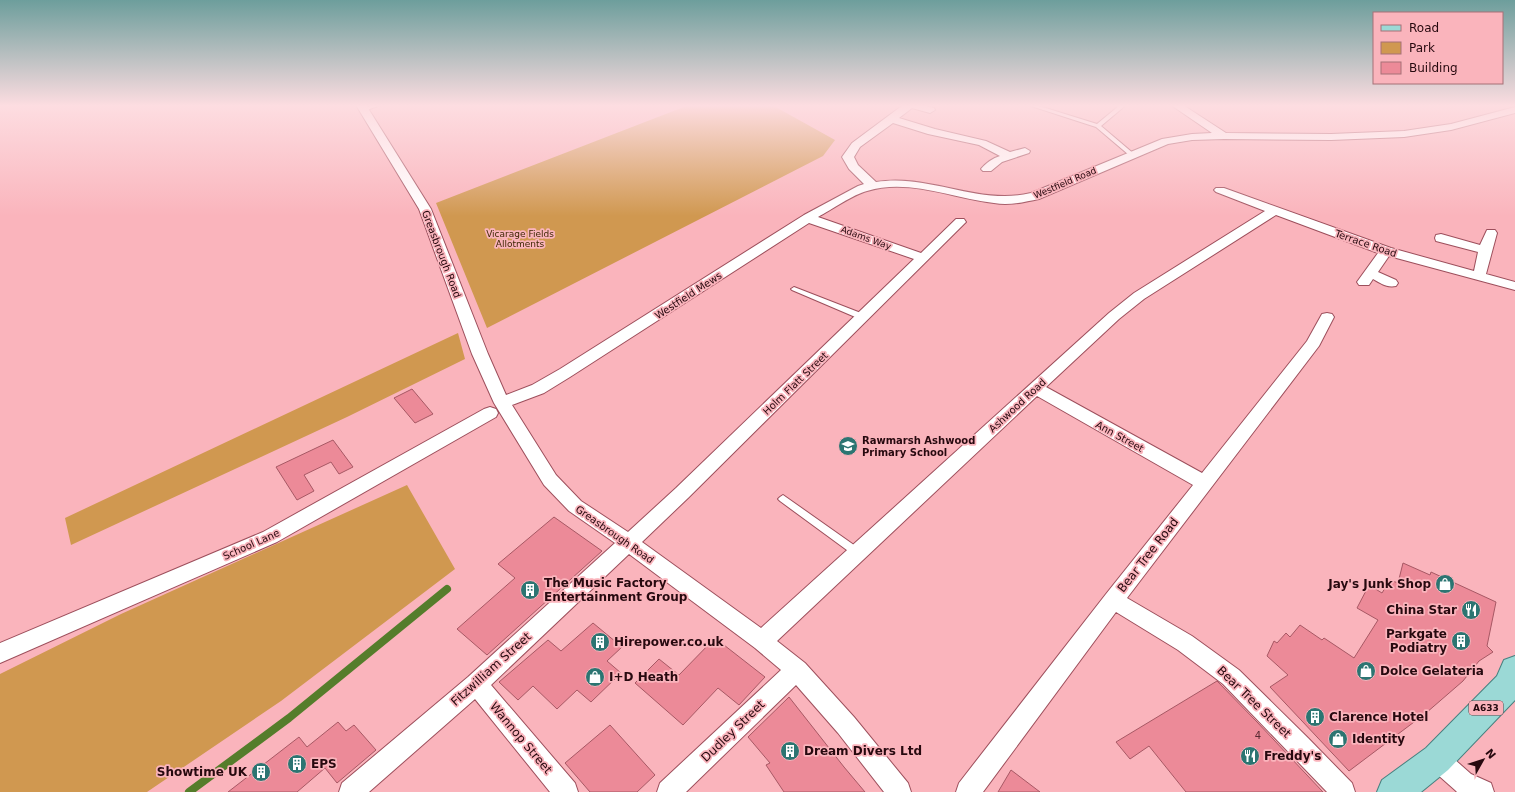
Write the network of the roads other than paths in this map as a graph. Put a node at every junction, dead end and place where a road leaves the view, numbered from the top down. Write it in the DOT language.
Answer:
graph roads {
  1 [pos="384,142"];
  2 [pos="860,142"];
  3 [pos="982,142"];
  4 [pos="1117,142"];
  5 [pos="1163,142"];
  6 [pos="1025,151"];
  7 [pos="1131,154"];
  8 [pos="1008,156"];
  9 [pos="987,169"];
  10 [pos="872,185"];
  11 [pos="1220,190"];
  12 [pos="1274,210"];
  13 [pos="808,218"];
  14 [pos="960,222"];
  15 [pos="1490,233"];
  16 [pos="1441,238"];
  17 [pos="1485,250"];
  18 [pos="1386,251"];
  19 [pos="923,258"];
  20 [pos="1479,276"];
  21 [pos="1391,284"];
  22 [pos="1515,286"];
  23 [pos="794,289"];
  24 [pos="863,317"];
  25 [pos="1327,317"];
  26 [pos="1035,388"];
  27 [pos="496,408"];
  28 [pos="1205,483"];
  29 [pos="784,499"];
  30 [pos="628,542"];
  31 [pos="858,553"];
  32 [pos="1113,600"];
  33 [pos="762,641"];
  34 [pos="0,653"];
  35 [pos="796,670"];
  36 [pos="1515,670"];
  37 [pos="476,684"];
  38 [pos="1444,751"];
  39 [pos="351,792"];
  40 [pos="566,792"];
  41 [pos="669,792"];
  42 [pos="899,792"];
  43 [pos="968,792"];
  44 [pos="1343,792"];
  45 [pos="1394,792"];
  46 [pos="1482,792"];
  1 -- 27 [label="street, Greasbrough Road"];
  2 -- 10 [label="street"];
  3 -- 8 [label="street"];
  4 -- 7 [label="lane"];
  5 -- 7 [label="street, Westfield Road"];
  6 -- 8 [label="street"];
  7 -- 10 [label="street, Westfield Road"];
  8 -- 9 [label="street"];
  10 -- 13 [label="street, Westfield Mews"];
  11 -- 12 [label="street, Terrace Road"];
  12 -- 18 [label="street, Terrace Road"];
  12 -- 26 [label="street, Ashwood Road"];
  13 -- 19 [label="street, Adams Way"];
  13 -- 27 [label="street, Westfield Mews"];
  14 -- 19 [label="street, Holm Flatt Street"];
  15 -- 17 [label="street"];
  16 -- 17 [label="street"];
  17 -- 20 [label="street"];
  18 -- 20 [label="street, Terrace Road"];
  18 -- 21 [label="street"];
  19 -- 24 [label="street, Holm Flatt Street"];
  20 -- 22 [label="street, Terrace Road"];
  23 -- 24 [label="lane"];
  24 -- 30 [label="street, Holm Flatt Street"];
  25 -- 28 [label="street, Bear Tree Road"];
  26 -- 28 [label="street, Ann Street"];
  26 -- 31 [label="street, Ashwood Road"];
  27 -- 30 [label="street, Greasbrough Road"];
  27 -- 34 [label="street, School Lane"];
  28 -- 32 [label="street, Bear Tree Road"];
  29 -- 31 [label="lane"];
  30 -- 33 [label="street, Greasbrough Road"];
  30 -- 37 [label="street, Fitzwilliam Street"];
  31 -- 33 [label="street, Ashwood Road"];
  32 -- 43 [label="street, Bear Tree Road"];
  32 -- 44 [label="street, Bear Tree Street"];
  33 -- 35 [label="street, Greasbrough Road"];
  35 -- 41 [label="street, Dudley Street"];
  35 -- 42 [label="street, Greasbrough Road"];
  36 -- 38 [label="main road, A633"];
  37 -- 39 [label="street, Fitzwilliam Street"];
  37 -- 40 [label="street, Wannop Street"];
  38 -- 45 [label="main road, A633"];
  38 -- 46 [label="street"];
}
